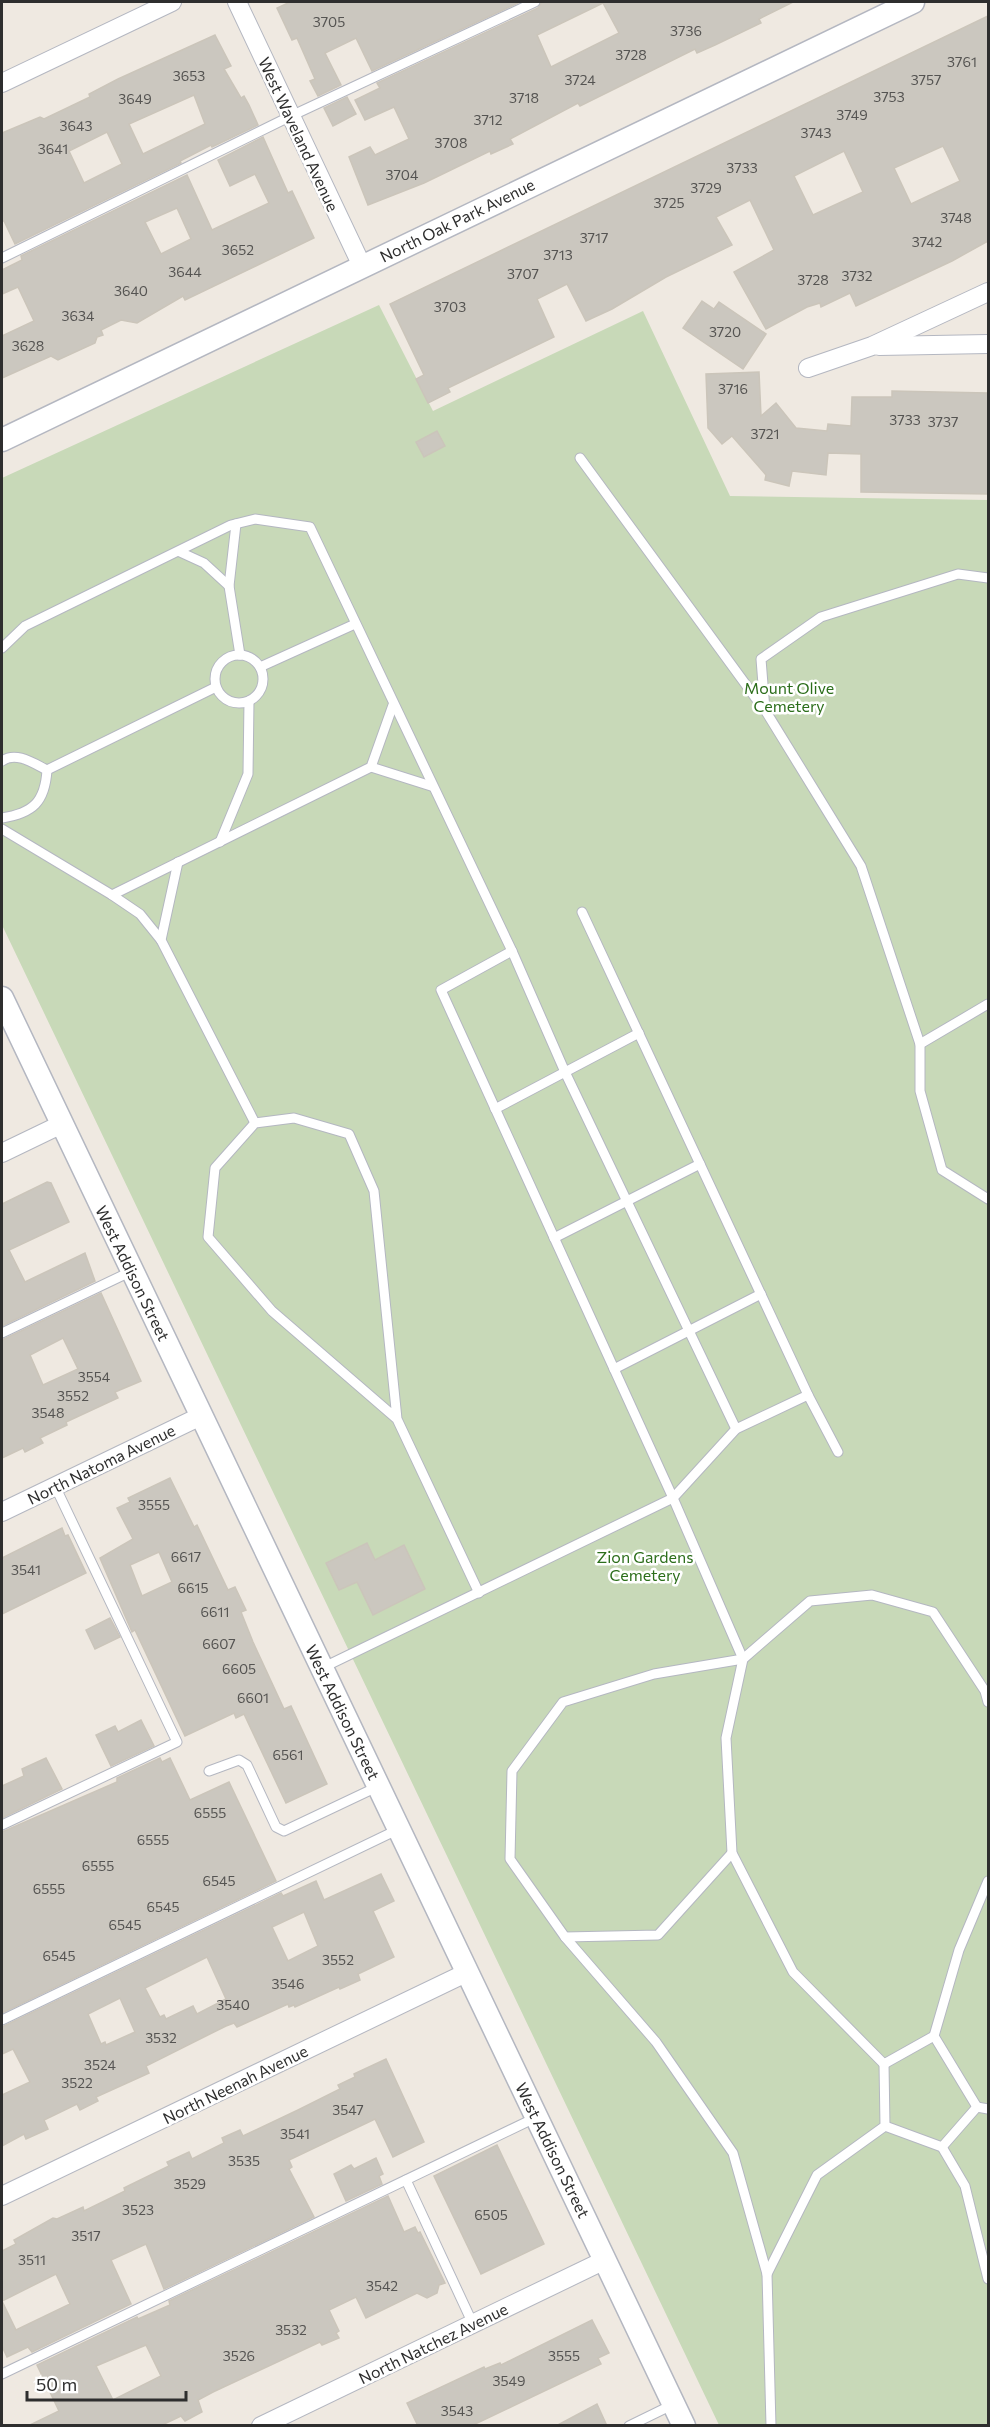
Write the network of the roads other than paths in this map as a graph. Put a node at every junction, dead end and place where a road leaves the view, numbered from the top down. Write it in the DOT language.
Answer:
graph roads {
  1 [pos="172,2"];
  2 [pos="237,2"];
  3 [pos="535,2"];
  4 [pos="913,2"];
  5 [pos="2,83"];
  6 [pos="291,116"];
  7 [pos="2,258"];
  8 [pos="362,266"];
  9 [pos="988,292"];
  10 [pos="988,344"];
  11 [pos="872,346"];
  12 [pos="808,368"];
  13 [pos="2,440"];
  14 [pos="580,458"];
  15 [pos="236,524"];
  16 [pos="180,552"];
  17 [pos="988,578"];
  18 [pos="229,586"];
  19 [pos="355,624"];
  20 [pos="2,648"];
  21 [pos="240,655"];
  22 [pos="260,667"];
  23 [pos="216,687"];
  24 [pos="249,701"];
  25 [pos="393,705"];
  26 [pos="765,710"];
  27 [pos="2,761"];
  28 [pos="371,767"];
  29 [pos="47,770"];
  30 [pos="431,786"];
  31 [pos="2,818"];
  32 [pos="2,829"];
  33 [pos="220,842"];
  34 [pos="178,862"];
  35 [pos="112,895"];
  36 [pos="582,912"];
  37 [pos="161,940"];
  38 [pos="512,951"];
  39 [pos="2,998"];
  40 [pos="988,1004"];
  41 [pos="639,1033"];
  42 [pos="920,1044"];
  43 [pos="564,1072"];
  44 [pos="495,1109"];
  45 [pos="255,1123"];
  46 [pos="62,1124"];
  47 [pos="2,1153"];
  48 [pos="700,1164"];
  49 [pos="988,1199"];
  50 [pos="626,1200"];
  51 [pos="554,1238"];
  52 [pos="132,1271"];
  53 [pos="761,1294"];
  54 [pos="2,1333"];
  55 [pos="690,1333"];
  56 [pos="614,1369"];
  57 [pos="808,1395"];
  58 [pos="201,1416"];
  59 [pos="397,1419"];
  60 [pos="736,1429"];
  61 [pos="838,1452"];
  62 [pos="55,1486"];
  63 [pos="673,1498"];
  64 [pos="2,1512"];
  65 [pos="479,1593"];
  66 [pos="743,1659"];
  67 [pos="322,1668"];
  68 [pos="988,1702"];
  69 [pos="209,1771"];
  70 [pos="378,1786"];
  71 [pos="2,1825"];
  72 [pos="399,1829"];
  73 [pos="732,1853"];
  74 [pos="988,1881"];
  75 [pos="565,1937"];
  76 [pos="468,1972"];
  77 [pos="2,2020"];
  78 [pos="934,2036"];
  79 [pos="884,2064"];
  80 [pos="977,2107"];
  81 [pos="988,2109"];
  82 [pos="537,2117"];
  83 [pos="885,2126"];
  84 [pos="942,2147"];
  85 [pos="406,2180"];
  86 [pos="2,2196"];
  87 [pos="605,2260"];
  88 [pos="767,2274"];
  89 [pos="988,2279"];
  90 [pos="472,2324"];
  91 [pos="2,2374"];
  92 [pos="674,2404"];
  93 [pos="261,2426"];
  94 [pos="629,2426"];
  95 [pos="684,2426"];
  96 [pos="771,2426"];
  1 -- 5 [label="street"];
  2 -- 6 [label="street, West Waveland Avenue"];
  3 -- 6 [label="lane"];
  4 -- 8 [label="street, North Oak Park Avenue"];
  6 -- 7 [label="lane"];
  6 -- 8 [label="street, West Waveland Avenue"];
  8 -- 13 [label="street, North Oak Park Avenue"];
  9 -- 11 [label="street"];
  10 -- 11 [label="street"];
  11 -- 12 [label="street"];
  14 -- 26 [label="lane"];
  15 -- 16 [label="lane"];
  15 -- 18 [label="lane"];
  15 -- 19 [label="lane"];
  16 -- 18 [label="lane"];
  16 -- 20 [label="lane"];
  17 -- 26 [label="lane"];
  18 -- 21 [label="lane"];
  19 -- 22 [label="lane"];
  19 -- 25 [label="lane"];
  21 -- 22 [label="lane"];
  21 -- 23 [label="lane"];
  22 -- 24 [label="lane"];
  23 -- 24 [label="lane"];
  23 -- 29 [label="lane"];
  24 -- 33 [label="lane"];
  25 -- 28 [label="lane"];
  25 -- 30 [label="lane"];
  26 -- 42 [label="lane"];
  27 -- 29 [label="lane"];
  28 -- 30 [label="lane"];
  28 -- 33 [label="lane"];
  29 -- 31 [label="lane"];
  30 -- 38 [label="lane"];
  32 -- 35 [label="lane"];
  33 -- 34 [label="lane"];
  34 -- 35 [label="lane"];
  34 -- 37 [label="lane"];
  35 -- 37 [label="lane"];
  36 -- 41 [label="lane"];
  37 -- 45 [label="lane"];
  38 -- 43 [label="lane"];
  38 -- 44 [label="lane"];
  39 -- 46 [label="street, West Addison Street"];
  40 -- 42 [label="lane"];
  41 -- 43 [label="lane"];
  41 -- 48 [label="lane"];
  42 -- 49 [label="lane"];
  43 -- 44 [label="lane"];
  43 -- 50 [label="lane"];
  44 -- 51 [label="lane"];
  45 -- 59 [label="lane"];
  45 -- 59 [label="lane"];
  46 -- 47 [label="street"];
  46 -- 52 [label="street, West Addison Street"];
  48 -- 50 [label="lane"];
  48 -- 53 [label="lane"];
  50 -- 51 [label="lane"];
  50 -- 55 [label="lane"];
  51 -- 56 [label="lane"];
  52 -- 54 [label="lane"];
  52 -- 58 [label="street, West Addison Street"];
  53 -- 55 [label="lane"];
  53 -- 57 [label="lane"];
  55 -- 56 [label="lane"];
  55 -- 60 [label="lane"];
  56 -- 63 [label="lane"];
  57 -- 60 [label="lane"];
  57 -- 61 [label="lane"];
  58 -- 62 [label="street, North Natoma Avenue"];
  58 -- 67 [label="street, West Addison Street"];
  59 -- 65 [label="lane"];
  60 -- 63 [label="lane"];
  62 -- 64 [label="street, North Natoma Avenue"];
  62 -- 71 [label="lane"];
  63 -- 65 [label="lane"];
  63 -- 66 [label="lane"];
  65 -- 67 [label="lane"];
  66 -- 68 [label="lane"];
  66 -- 73 [label="lane"];
  66 -- 75 [label="lane"];
  67 -- 70 [label="street, West Addison Street"];
  69 -- 70 [label="lane"];
  70 -- 72 [label="street, West Addison Street"];
  72 -- 76 [label="street, West Addison Street"];
  72 -- 77 [label="lane"];
  73 -- 75 [label="lane"];
  73 -- 79 [label="lane"];
  74 -- 78 [label="lane"];
  75 -- 88 [label="lane"];
  76 -- 82 [label="street, West Addison Street"];
  76 -- 86 [label="street, North Neenah Avenue"];
  78 -- 79 [label="lane"];
  78 -- 80 [label="lane"];
  79 -- 83 [label="lane"];
  80 -- 81 [label="lane"];
  80 -- 84 [label="lane"];
  82 -- 85 [label="lane"];
  82 -- 87 [label="street, West Addison Street"];
  83 -- 84 [label="lane"];
  83 -- 88 [label="lane"];
  84 -- 89 [label="lane"];
  85 -- 90 [label="lane"];
  85 -- 91 [label="lane"];
  87 -- 90 [label="street, North Natchez Avenue"];
  87 -- 92 [label="street, West Addison Street"];
  88 -- 96 [label="lane"];
  90 -- 93 [label="street, North Natchez Avenue"];
  92 -- 94 [label="lane"];
  92 -- 95 [label="street, West Addison Street"];
}
